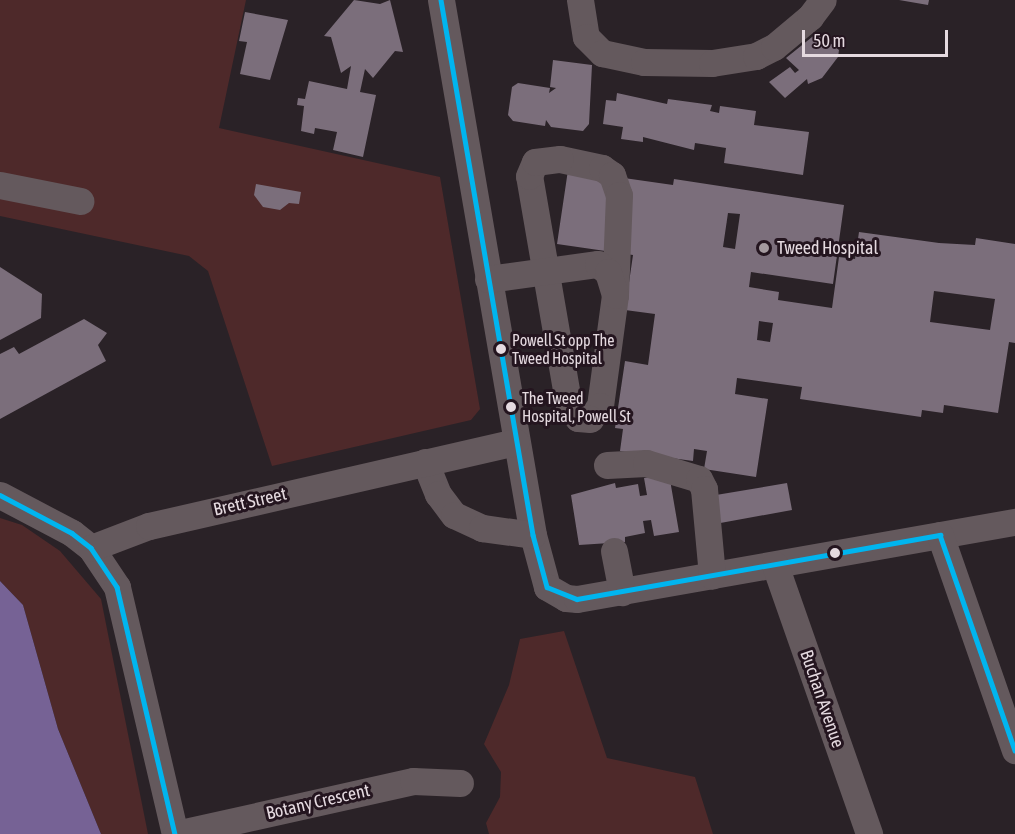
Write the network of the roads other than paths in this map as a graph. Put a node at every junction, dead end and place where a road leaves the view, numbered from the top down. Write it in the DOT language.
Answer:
graph roads {
  1 [pos="441,0"];
  2 [pos="580,0"];
  3 [pos="823,0"];
  4 [pos="0,185"];
  5 [pos="80,201"];
  6 [pos="544,270"];
  7 [pos="488,279"];
  8 [pos="615,295"];
  9 [pos="516,442"];
  10 [pos="425,462"];
  11 [pos="607,465"];
  12 [pos="0,495"];
  13 [pos="1015,522"];
  14 [pos="533,535"];
  15 [pos="940,535"];
  16 [pos="91,548"];
  17 [pos="615,551"];
  18 [pos="775,565"];
  19 [pos="712,576"];
  20 [pos="622,592"];
  21 [pos="1015,750"];
  22 [pos="460,783"];
  23 [pos="176,834"];
  24 [pos="869,834"];
  1 -- 7 [label="street"];
  2 -- 3 [label="street"];
  4 -- 5 [label="street"];
  6 -- 7 [label="street"];
  6 -- 8 [label="street"];
  6 -- 8 [label="street"];
  6 -- 8 [label="street"];
  7 -- 9 [label="street"];
  9 -- 10 [label="street, Brett Street"];
  9 -- 14 [label="street"];
  10 -- 14 [label="street"];
  10 -- 16 [label="street, Brett Street"];
  11 -- 19 [label="street"];
  12 -- 16 [label="street"];
  13 -- 15 [label="street"];
  14 -- 20 [label="street"];
  15 -- 18 [label="street"];
  15 -- 21 [label="street"];
  16 -- 23 [label="street"];
  17 -- 20 [label="street"];
  18 -- 19 [label="street"];
  18 -- 24 [label="street, Buchan Avenue"];
  19 -- 20 [label="street"];
  22 -- 23 [label="street, Botany Crescent"];
}
